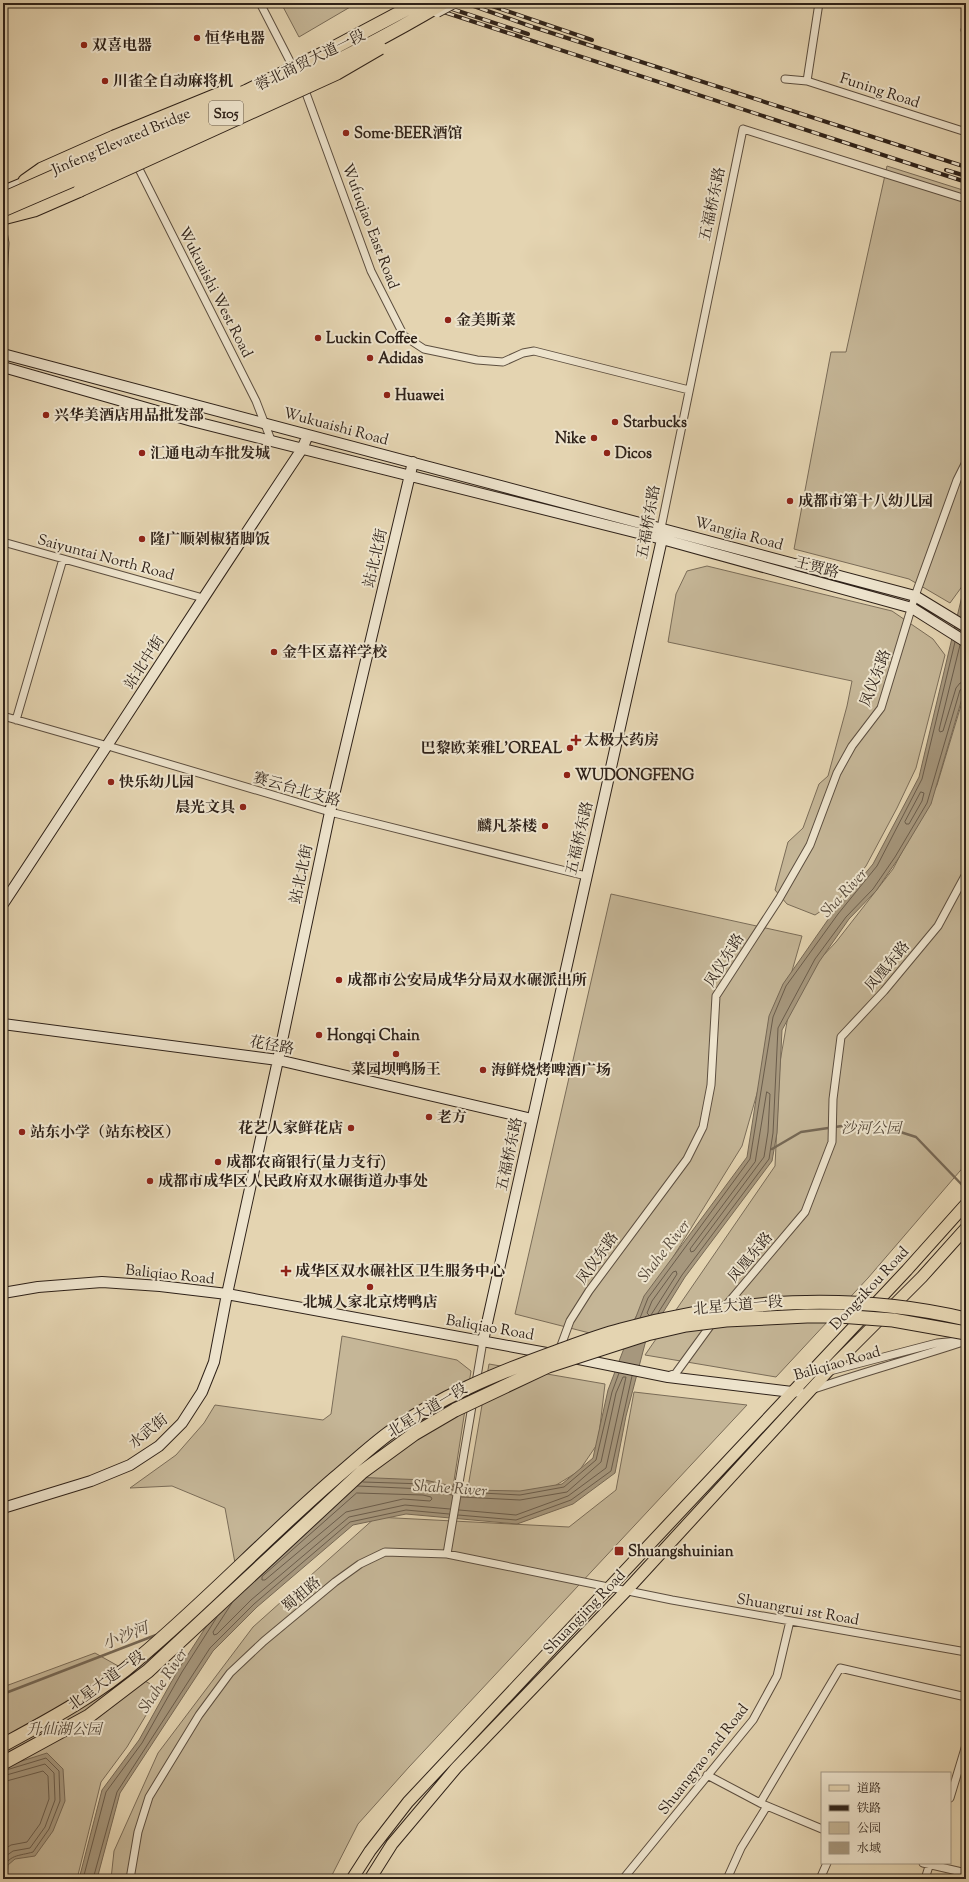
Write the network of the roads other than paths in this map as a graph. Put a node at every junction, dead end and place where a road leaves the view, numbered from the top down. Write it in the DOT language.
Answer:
graph roads {
  1 [pos="260,3"];
  2 [pos="418,3"];
  3 [pos="449,3"];
  4 [pos="819,3"];
  5 [pos="403,8"];
  6 [pos="397,30"];
  7 [pos="293,67"];
  8 [pos="785,79"];
  9 [pos="808,81"];
  10 [pos="301,83"];
  11 [pos="966,132"];
  12 [pos="134,158"];
  13 [pos="25,181"];
  14 [pos="3,191"];
  15 [pos="3,199"];
  16 [pos="966,199"];
  17 [pos="3,210"];
  18 [pos="3,218"];
  19 [pos="3,232"];
  20 [pos="3,281"];
  21 [pos="3,354"];
  22 [pos="3,367"];
  23 [pos="689,390"];
  24 [pos="265,423"];
  25 [pos="308,435"];
  26 [pos="271,440"];
  27 [pos="302,449"];
  28 [pos="413,462"];
  29 [pos="966,462"];
  30 [pos="409,476"];
  31 [pos="661,528"];
  32 [pos="657,538"];
  33 [pos="3,542"];
  34 [pos="63,559"];
  35 [pos="915,596"];
  36 [pos="203,598"];
  37 [pos="912,608"];
  38 [pos="966,627"];
  39 [pos="966,642"];
  40 [pos="3,716"];
  41 [pos="16,720"];
  42 [pos="108,746"];
  43 [pos="330,812"];
  44 [pos="966,874"];
  45 [pos="586,876"];
  46 [pos="3,904"];
  47 [pos="3,1024"];
  48 [pos="278,1060"];
  49 [pos="532,1119"];
  50 [pos="962,1208"];
  51 [pos="966,1228"];
  52 [pos="3,1293"];
  53 [pos="227,1294"];
  54 [pos="966,1319"];
  55 [pos="966,1333"];
  56 [pos="483,1341"];
  57 [pos="966,1341"];
  58 [pos="558,1355"];
  59 [pos="828,1371"];
  60 [pos="668,1377"];
  61 [pos="814,1389"];
  62 [pos="792,1392"];
  63 [pos="3,1508"];
  64 [pos="447,1554"];
  65 [pos="612,1587"];
  66 [pos="627,1590"];
  67 [pos="790,1621"];
  68 [pos="966,1652"];
  69 [pos="966,1697"];
  70 [pos="3,1745"];
  71 [pos="966,1745"];
  72 [pos="3,1764"];
  73 [pos="707,1775"];
  74 [pos="951,1795"];
  75 [pos="764,1804"];
  76 [pos="821,1829"];
  77 [pos="827,1864"];
  78 [pos="928,1864"];
  79 [pos="966,1874"];
  80 [pos="130,1879"];
  81 [pos="352,1879"];
  82 [pos="370,1879"];
  83 [pos="623,1879"];
  84 [pos="727,1879"];
  85 [pos="820,1879"];
  86 [pos="925,1879"];
  1 -- 7 [label="street, Wufuqiao East Road"];
  2 -- 5 [label="highway, Jinfeng Elevated Bridge / S105, bridge"];
  3 -- 6 [label="highway, Jinfeng Elevated Bridge / S105, bridge"];
  3 -- 10 [label="street, 蓉北商贸大道一段, bridge"];
  4 -- 9 [label="street"];
  5 -- 7 [label="street"];
  5 -- 13 [label="highway, bridge"];
  5 -- 15 [label="highway, Jinfeng Elevated Bridge / S105, bridge"];
  6 -- 17 [label="highway, Jinfeng Elevated Bridge / S105, bridge"];
  6 -- 18 [label="highway, bridge"];
  7 -- 10 [label="street, Wufuqiao East Road"];
  7 -- 13 [label="street"];
  8 -- 9 [label="street, Funing Road"];
  9 -- 11 [label="street, Funing Road"];
  10 -- 12 [label="street, 蓉北商贸大道一段"];
  10 -- 23 [label="street, Wufuqiao East Road"];
  12 -- 18 [label="street, 蓉北商贸大道一段"];
  12 -- 24 [label="street, Wukuaishi West Road"];
  13 -- 14 [label="street"];
  16 -- 23 [label="street, 五福桥东路"];
  19 -- 20 [label="street"];
  21 -- 24 [label="street, Wukuaishi Road"];
  22 -- 26 [label="street, Wukuaishi Road"];
  23 -- 31 [label="street, 五福桥东路"];
  24 -- 25 [label="street, Wukuaishi Road"];
  24 -- 26 [label="street, Wukuaishi West Road"];
  25 -- 27 [label="street, 站北中街"];
  25 -- 28 [label="street, Wukuaishi Road"];
  26 -- 27 [label="street, Wukuaishi Road"];
  27 -- 30 [label="street, Wukuaishi Road"];
  27 -- 36 [label="street, 站北中街"];
  28 -- 30 [label="street, 站北北街"];
  28 -- 31 [label="street, Wukuaishi Road"];
  29 -- 35 [label="street, 凤仪东路"];
  30 -- 32 [label="street, Wukuaishi Road"];
  30 -- 43 [label="street, 站北北街"];
  31 -- 32 [label="street, 五福桥东路"];
  31 -- 35 [label="street, Wangjia Road"];
  32 -- 37 [label="street, 王贾路"];
  32 -- 45 [label="street, 五福桥东路"];
  33 -- 34 [label="street, Saiyuntai North Road"];
  34 -- 36 [label="street, Saiyuntai North Road"];
  34 -- 41 [label="street"];
  35 -- 37 [label="street, 凤仪东路"];
  35 -- 38 [label="street, Wangjia Road"];
  36 -- 42 [label="street, 站北中街"];
  37 -- 39 [label="street, 王贾路"];
  37 -- 58 [label="street, 凤仪东路"];
  40 -- 41 [label="street, 赛云台北支路"];
  41 -- 42 [label="street, 赛云台北支路"];
  42 -- 43 [label="street, 赛云台北支路"];
  42 -- 46 [label="street, 站北中街"];
  43 -- 45 [label="street, 赛云台北支路"];
  43 -- 48 [label="street, 站北北街"];
  44 -- 60 [label="street, 凤凰东路"];
  45 -- 49 [label="street, 五福桥东路"];
  47 -- 48 [label="street, 花径路"];
  48 -- 49 [label="street, 花径路"];
  48 -- 53 [label="street, 站北北街"];
  49 -- 56 [label="street, 五福桥东路"];
  50 -- 62 [label="main road, Dongzikou Road"];
  51 -- 59 [label="main road, Dongzikou Road"];
  52 -- 53 [label="street, Baliqiao Road"];
  53 -- 56 [label="street, Baliqiao Road"];
  53 -- 63 [label="street, 水武街"];
  54 -- 70 [label="highway, 北星大道一段, bridge"];
  55 -- 72 [label="highway, 北星大道一段, bridge"];
  56 -- 58 [label="street, Baliqiao Road"];
  56 -- 64 [label="street, 五福桥东路"];
  57 -- 59 [label="street, Baliqiao Road"];
  57 -- 61 [label="street, Baliqiao Road"];
  58 -- 60 [label="street, Baliqiao Road"];
  59 -- 61 [label="main road, Shuangjing Road"];
  60 -- 62 [label="street, Baliqiao Road"];
  61 -- 62 [label="street, Baliqiao Road"];
  61 -- 66 [label="main road, Shuangjing Road"];
  62 -- 65 [label="main road, Shuangjing Road"];
  64 -- 65 [label="street, 蜀祖路"];
  64 -- 80 [label="street, 蜀祖路"];
  65 -- 66 [label="street, 蜀祖路"];
  65 -- 81 [label="main road, Shuangjing Road"];
  66 -- 67 [label="street, Shuangrui 1st Road"];
  66 -- 82 [label="main road, Shuangjing Road"];
  67 -- 68 [label="street, Shuangrui 1st Road"];
  67 -- 73 [label="street, Shuangyao 2nd Road"];
  69 -- 75 [label="street"];
  71 -- 74 [label="street"];
  73 -- 75 [label="street"];
  73 -- 83 [label="street, Shuangyao 2nd Road"];
  75 -- 76 [label="street"];
  75 -- 84 [label="street"];
  77 -- 85 [label="street"];
  78 -- 79 [label="street"];
  78 -- 86 [label="street"];
}
